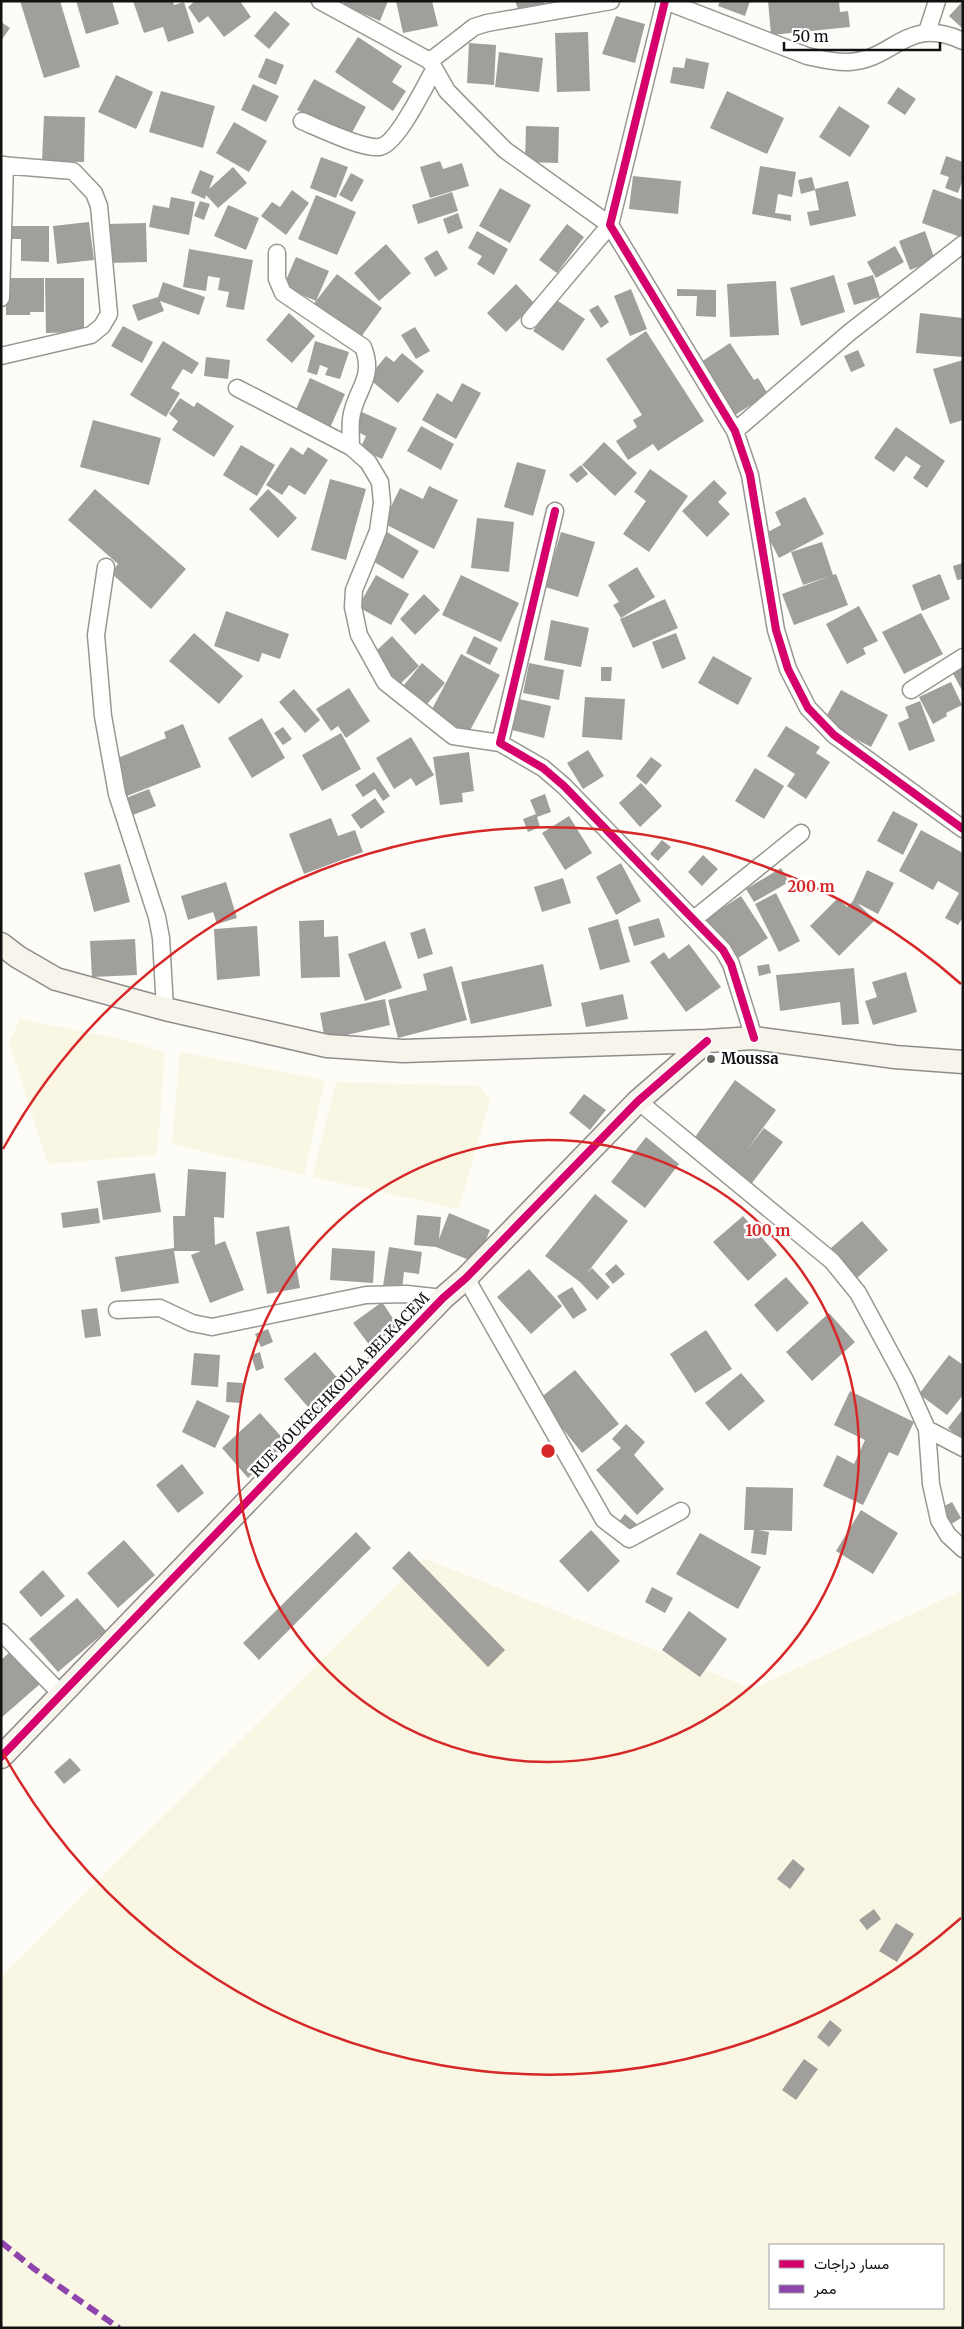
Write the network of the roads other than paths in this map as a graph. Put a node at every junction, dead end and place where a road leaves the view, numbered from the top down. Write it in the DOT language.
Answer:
graph roads {
  1 [pos="320,1"];
  2 [pos="611,1"];
  3 [pos="665,1"];
  4 [pos="936,1"];
  5 [pos="927,32"];
  6 [pos="963,41"];
  7 [pos="432,66"];
  8 [pos="302,121"];
  9 [pos="3,165"];
  10 [pos="610,224"];
  11 [pos="963,244"];
  12 [pos="278,253"];
  13 [pos="1,298"];
  14 [pos="530,320"];
  15 [pos="1,356"];
  16 [pos="237,388"];
  17 [pos="735,431"];
  18 [pos="351,447"];
  19 [pos="555,511"];
  20 [pos="106,567"];
  21 [pos="963,658"];
  22 [pos="911,690"];
  23 [pos="500,743"];
  24 [pos="963,829"];
  25 [pos="802,833"];
  26 [pos="694,918"];
  27 [pos="1,944"];
  28 [pos="166,1009"];
  29 [pos="754,1038"];
  30 [pos="707,1041"];
  31 [pos="963,1062"];
  32 [pos="638,1101"];
  33 [pos="466,1278"];
  34 [pos="443,1298"];
  35 [pos="118,1310"];
  36 [pos="926,1429"];
  37 [pos="963,1448"];
  38 [pos="682,1511"];
  39 [pos="963,1549"];
  40 [pos="1,1632"];
  41 [pos="62,1695"];
  42 [pos="1,1757"];
  1 -- 7 [label="street"];
  2 -- 7 [label="street"];
  3 -- 5 [label="street"];
  3 -- 10 [label="street"];
  4 -- 5 [label="street"];
  5 -- 6 [label="street"];
  7 -- 8 [label="street"];
  7 -- 10 [label="street"];
  9 -- 13 [label="street"];
  9 -- 15 [label="street"];
  10 -- 14 [label="street"];
  10 -- 17 [label="street"];
  11 -- 17 [label="street"];
  12 -- 18 [label="street"];
  16 -- 18 [label="street"];
  17 -- 24 [label="street"];
  18 -- 23 [label="street"];
  19 -- 23 [label="street"];
  20 -- 28 [label="street"];
  21 -- 22 [label="street"];
  23 -- 26 [label="street"];
  25 -- 26 [label="street"];
  26 -- 29 [label="street"];
  27 -- 28 [label="street"];
  28 -- 30 [label="street"];
  29 -- 30 [label="street"];
  29 -- 31 [label="street"];
  30 -- 32 [label="street, RUE BOUKECHKOULA BELKACEM"];
  32 -- 33 [label="street, RUE BOUKECHKOULA BELKACEM"];
  32 -- 36 [label="street"];
  33 -- 34 [label="street, RUE BOUKECHKOULA BELKACEM"];
  33 -- 38 [label="street"];
  34 -- 35 [label="street"];
  34 -- 41 [label="street, RUE BOUKECHKOULA BELKACEM"];
  36 -- 37 [label="street"];
  36 -- 39 [label="street"];
  40 -- 41 [label="street"];
  41 -- 42 [label="street, RUE BOUKECHKOULA BELKACEM"];
}
